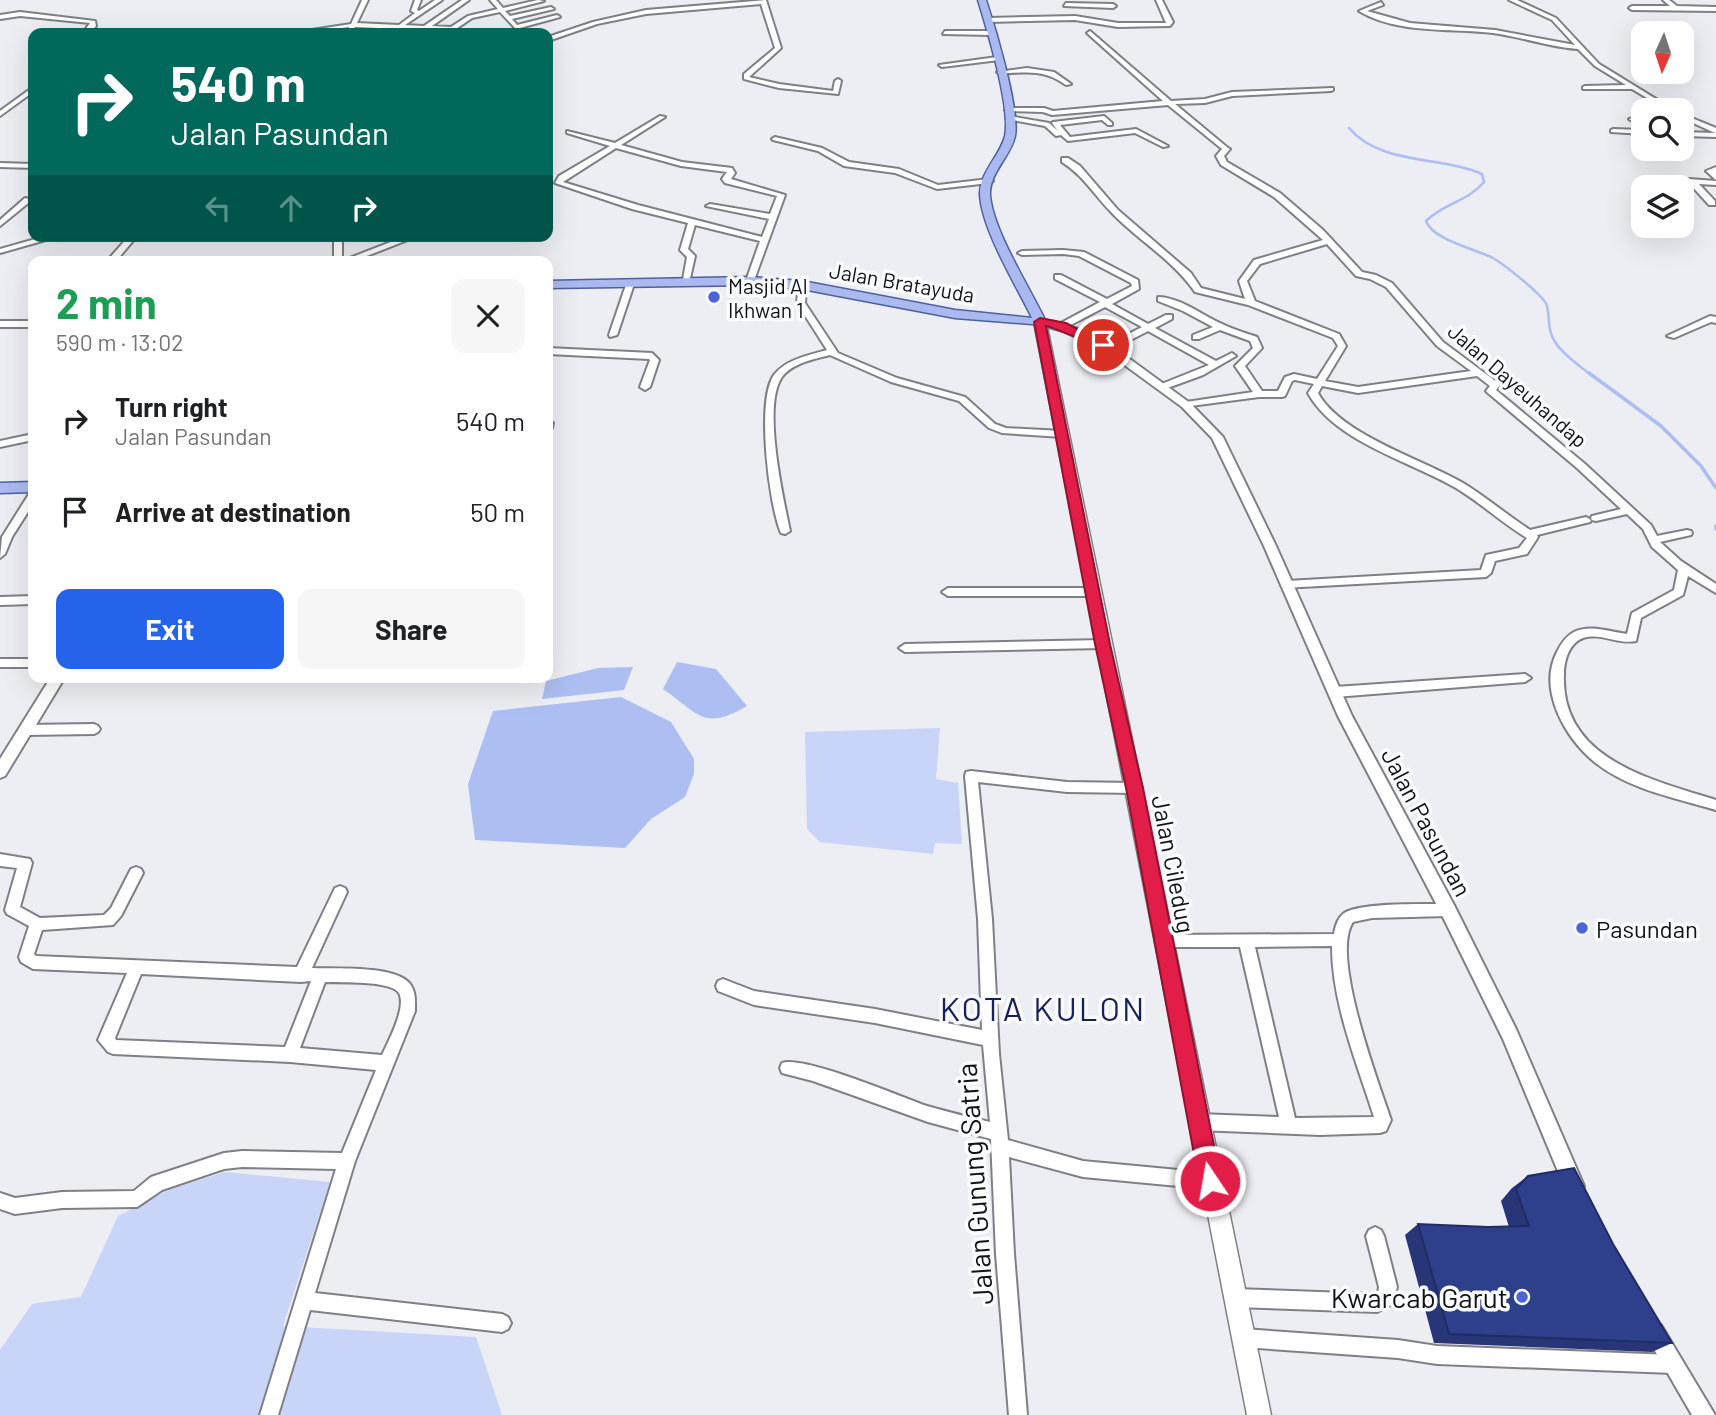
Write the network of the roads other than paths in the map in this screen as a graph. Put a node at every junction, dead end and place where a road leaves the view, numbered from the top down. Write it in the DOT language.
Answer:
graph roads {
  1 [pos="365,0"];
  2 [pos="418,0"];
  3 [pos="439,0"];
  4 [pos="466,0"];
  5 [pos="982,0"];
  6 [pos="1159,0"];
  7 [pos="1512,0"];
  8 [pos="1666,0"];
  9 [pos="541,1"];
  10 [pos="762,1"];
  11 [pos="1066,3"];
  12 [pos="1113,3"];
  13 [pos="496,4"];
  14 [pos="1381,4"];
  15 [pos="1632,8"];
  16 [pos="1676,8"];
  17 [pos="551,9"];
  18 [pos="1716,9"];
  19 [pos="420,13"];
  20 [pos="0,17"];
  21 [pos="471,17"];
  22 [pos="557,17"];
  23 [pos="509,18"];
  24 [pos="1075,18"];
  25 [pos="490,19"];
  26 [pos="989,20"];
  27 [pos="354,25"];
  28 [pos="401,25"];
  29 [pos="1118,25"];
  30 [pos="1131,26"];
  31 [pos="426,27"];
  32 [pos="516,27"];
  33 [pos="92,28"];
  34 [pos="332,28"];
  35 [pos="352,28"];
  36 [pos="432,28"];
  37 [pos="454,28"];
  38 [pos="944,33"];
  39 [pos="991,33"];
  40 [pos="1090,33"];
  41 [pos="1137,36"];
  42 [pos="553,37"];
  43 [pos="1580,47"];
  44 [pos="997,59"];
  45 [pos="942,65"];
  46 [pos="1000,72"];
  47 [pos="838,81"];
  48 [pos="1068,84"];
  49 [pos="1633,87"];
  50 [pos="1585,88"];
  51 [pos="1331,89"];
  52 [pos="28,93"];
  53 [pos="1651,98"];
  54 [pos="1167,102"];
  55 [pos="0,114"];
  56 [pos="662,117"];
  57 [pos="1010,121"];
  58 [pos="1694,123"];
  59 [pos="1051,124"];
  60 [pos="1110,124"];
  61 [pos="1613,131"];
  62 [pos="569,132"];
  63 [pos="1631,132"];
  64 [pos="1716,133"];
  65 [pos="1694,134"];
  66 [pos="775,139"];
  67 [pos="617,144"];
  68 [pos="1165,146"];
  69 [pos="1065,160"];
  70 [pos="0,165"];
  71 [pos="28,166"];
  72 [pos="1716,169"];
  73 [pos="1716,180"];
  74 [pos="989,181"];
  75 [pos="28,200"];
  76 [pos="1712,203"];
  77 [pos="710,206"];
  78 [pos="773,217"];
  79 [pos="692,221"];
  80 [pos="0,224"];
  81 [pos="764,240"];
  82 [pos="1328,241"];
  83 [pos="34,242"];
  84 [pos="128,242"];
  85 [pos="398,242"];
  86 [pos="0,251"];
  87 [pos="1021,253"];
  88 [pos="115,256"];
  89 [pos="360,256"];
  90 [pos="1058,276"];
  91 [pos="750,281"];
  92 [pos="685,283"];
  93 [pos="630,284"];
  94 [pos="553,285"];
  95 [pos="802,285"];
  96 [pos="1161,299"];
  97 [pos="1251,303"];
  98 [pos="1107,304"];
  99 [pos="1169,317"];
  100 [pos="1716,320"];
  101 [pos="1040,322"];
  102 [pos="0,324"];
  103 [pos="28,324"];
  104 [pos="1062,326"];
  105 [pos="1147,327"];
  106 [pos="1220,327"];
  107 [pos="613,335"];
  108 [pos="1671,336"];
  109 [pos="1196,337"];
  110 [pos="1108,348"];
  111 [pos="553,351"];
  112 [pos="831,352"];
  113 [pos="1232,356"];
  114 [pos="1216,365"];
  115 [pos="1479,373"];
  116 [pos="1312,381"];
  117 [pos="645,387"];
  118 [pos="1162,387"];
  119 [pos="1259,394"];
  120 [pos="1186,405"];
  121 [pos="1062,434"];
  122 [pos="28,438"];
  123 [pos="0,444"];
  124 [pos="28,487"];
  125 [pos="0,488"];
  126 [pos="28,504"];
  127 [pos="1629,510"];
  128 [pos="785,531"];
  129 [pos="1687,533"];
  130 [pos="1654,542"];
  131 [pos="1527,543"];
  132 [pos="0,554"];
  133 [pos="1680,566"];
  134 [pos="1287,585"];
  135 [pos="1716,589"];
  136 [pos="948,592"];
  137 [pos="1093,592"];
  138 [pos="28,600"];
  139 [pos="0,601"];
  140 [pos="1102,644"];
  141 [pos="905,648"];
  142 [pos="0,663"];
  143 [pos="28,663"];
  144 [pos="1525,678"];
  145 [pos="54,683"];
  146 [pos="1335,692"];
  147 [pos="94,729"];
  148 [pos="25,730"];
  149 [pos="0,772"];
  150 [pos="1135,788"];
  151 [pos="1716,805"];
  152 [pos="0,860"];
  153 [pos="136,873"];
  154 [pos="340,892"];
  155 [pos="1448,910"];
  156 [pos="37,924"];
  157 [pos="1340,940"];
  158 [pos="1164,941"];
  159 [pos="1246,941"];
  160 [pos="136,969"];
  161 [pos="301,975"];
  162 [pos="320,976"];
  163 [pos="723,986"];
  164 [pos="990,1039"];
  165 [pos="289,1055"];
  166 [pos="386,1063"];
  167 [pos="788,1068"];
  168 [pos="1198,1122"];
  169 [pos="1289,1126"];
  170 [pos="999,1140"];
  171 [pos="347,1161"];
  172 [pos="1210,1181"];
  173 [pos="0,1200"];
  174 [pos="1581,1202"];
  175 [pos="1375,1236"];
  176 [pos="1234,1298"];
  177 [pos="305,1301"];
  178 [pos="1646,1317"];
  179 [pos="502,1323"];
  180 [pos="1243,1338"];
  181 [pos="1673,1364"];
  182 [pos="270,1415"];
  183 [pos="1018,1415"];
  184 [pos="1259,1415"];
  185 [pos="1704,1415"];
  1 -- 27 [label="street"];
  2 -- 19 [label="street"];
  3 -- 19 [label="street"];
  4 -- 31 [label="street"];
  5 -- 26 [label="main road"];
  6 -- 30 [label="street"];
  7 -- 43 [label="street"];
  8 -- 16 [label="street"];
  9 -- 13 [label="street"];
  10 -- 42 [label="street"];
  10 -- 47 [label="street"];
  11 -- 12 [label="street"];
  11 -- 24 [label="street"];
  12 -- 29 [label="street"];
  13 -- 21 [label="street"];
  13 -- 23 [label="street"];
  14 -- 43 [label="street"];
  15 -- 16 [label="street"];
  16 -- 18 [label="street"];
  17 -- 23 [label="street"];
  19 -- 28 [label="street"];
  20 -- 33 [label="street"];
  21 -- 25 [label="street"];
  21 -- 37 [label="street"];
  22 -- 32 [label="street"];
  23 -- 32 [label="street"];
  24 -- 26 [label="street"];
  24 -- 29 [label="street"];
  26 -- 39 [label="main road"];
  27 -- 28 [label="street"];
  27 -- 34 [label="street"];
  27 -- 35 [label="street"];
  28 -- 31 [label="street"];
  29 -- 30 [label="street"];
  30 -- 41 [label="street"];
  31 -- 36 [label="street"];
  38 -- 39 [label="street"];
  39 -- 44 [label="main road"];
  40 -- 54 [label="street"];
  43 -- 49 [label="street"];
  44 -- 45 [label="street"];
  44 -- 46 [label="main road"];
  46 -- 48 [label="street"];
  46 -- 57 [label="main road"];
  49 -- 50 [label="street"];
  49 -- 53 [label="street"];
  51 -- 54 [label="street"];
  52 -- 55 [label="street"];
  54 -- 57 [label="street"];
  54 -- 82 [label="street, Jalan Dayeuhandap"];
  56 -- 67 [label="street"];
  57 -- 59 [label="street"];
  57 -- 74 [label="main road"];
  58 -- 64 [label="street"];
  59 -- 60 [label="street"];
  59 -- 68 [label="street"];
  61 -- 63 [label="street"];
  62 -- 67 [label="street"];
  64 -- 65 [label="street"];
  66 -- 74 [label="street"];
  67 -- 78 [label="street"];
  67 -- 79 [label="street"];
  69 -- 97 [label="street"];
  70 -- 71 [label="street"];
  72 -- 73 [label="street"];
  73 -- 76 [label="street"];
  74 -- 101 [label="main road"];
  75 -- 80 [label="street"];
  77 -- 78 [label="street"];
  78 -- 81 [label="street"];
  79 -- 81 [label="street"];
  79 -- 92 [label="street"];
  81 -- 91 [label="street"];
  82 -- 97 [label="street"];
  82 -- 115 [label="street, Jalan Dayeuhandap"];
  83 -- 86 [label="street"];
  84 -- 88 [label="street"];
  85 -- 89 [label="street"];
  87 -- 98 [label="street"];
  90 -- 98 [label="street"];
  91 -- 92 [label="main road, Jalan Bratayuda"];
  91 -- 95 [label="main road, Jalan Bratayuda"];
  92 -- 93 [label="main road, Jalan Bratayuda"];
  93 -- 94 [label="main road, Jalan Bratayuda"];
  93 -- 107 [label="street"];
  95 -- 101 [label="main road, Jalan Bratayuda"];
  95 -- 112 [label="street"];
  96 -- 106 [label="street"];
  97 -- 116 [label="street"];
  98 -- 104 [label="street"];
  98 -- 105 [label="street"];
  99 -- 105 [label="street"];
  100 -- 108 [label="street"];
  101 -- 104 [label="street, Jalan Pasundan"];
  101 -- 121 [label="main road, Jalan Ciledug"];
  102 -- 103 [label="street"];
  104 -- 110 [label="street, Jalan Pasundan"];
  105 -- 110 [label="street"];
  105 -- 114 [label="street"];
  106 -- 109 [label="street"];
  106 -- 119 [label="street"];
  110 -- 118 [label="street, Jalan Pasundan"];
  111 -- 117 [label="street"];
  112 -- 121 [label="street"];
  112 -- 128 [label="street"];
  113 -- 114 [label="street"];
  114 -- 118 [label="street"];
  115 -- 116 [label="street"];
  115 -- 127 [label="street, Jalan Dayeuhandap"];
  116 -- 119 [label="street"];
  116 -- 131 [label="street"];
  118 -- 120 [label="street, Jalan Pasundan"];
  119 -- 120 [label="street"];
  120 -- 134 [label="street, Jalan Pasundan"];
  121 -- 137 [label="main road, Jalan Ciledug"];
  122 -- 123 [label="street"];
  124 -- 125 [label="main road"];
  126 -- 132 [label="street"];
  127 -- 130 [label="street, Jalan Dayeuhandap"];
  127 -- 131 [label="street"];
  129 -- 130 [label="street"];
  130 -- 133 [label="street, Jalan Dayeuhandap"];
  131 -- 134 [label="street"];
  133 -- 135 [label="street, Jalan Dayeuhandap"];
  133 -- 151 [label="street"];
  134 -- 146 [label="street, Jalan Pasundan"];
  136 -- 137 [label="street"];
  137 -- 140 [label="main road, Jalan Ciledug"];
  138 -- 139 [label="street"];
  140 -- 141 [label="street"];
  140 -- 150 [label="main road, Jalan Ciledug"];
  142 -- 143 [label="street"];
  144 -- 146 [label="street"];
  145 -- 148 [label="street"];
  146 -- 155 [label="street, Jalan Pasundan"];
  147 -- 148 [label="street"];
  148 -- 149 [label="street"];
  150 -- 158 [label="main road, Jalan Ciledug"];
  150 -- 164 [label="street, Jalan Gunung Satria"];
  152 -- 156 [label="street"];
  153 -- 156 [label="street"];
  154 -- 161 [label="street"];
  155 -- 157 [label="street"];
  155 -- 174 [label="street, Jalan Pasundan"];
  156 -- 160 [label="street"];
  157 -- 159 [label="street"];
  157 -- 169 [label="street"];
  158 -- 159 [label="street"];
  158 -- 168 [label="main road, Jalan Ciledug"];
  159 -- 169 [label="street"];
  160 -- 161 [label="street"];
  160 -- 165 [label="street"];
  161 -- 162 [label="street"];
  162 -- 165 [label="street"];
  162 -- 166 [label="street"];
  163 -- 164 [label="street"];
  164 -- 170 [label="street, Jalan Gunung Satria"];
  165 -- 166 [label="street"];
  166 -- 171 [label="street"];
  167 -- 170 [label="street"];
  168 -- 169 [label="street"];
  168 -- 172 [label="main road, Jalan Ciledug"];
  170 -- 172 [label="street"];
  170 -- 183 [label="street, Jalan Gunung Satria"];
  171 -- 173 [label="street"];
  171 -- 177 [label="street"];
  172 -- 176 [label="main road, Jalan Ciledug"];
  175 -- 176 [label="street"];
  176 -- 180 [label="main road, Jalan Ciledug"];
  177 -- 179 [label="street"];
  177 -- 182 [label="street"];
  178 -- 181 [label="street"];
  180 -- 181 [label="street"];
  180 -- 184 [label="main road, Jalan Ciledug"];
  181 -- 185 [label="street"];
}
